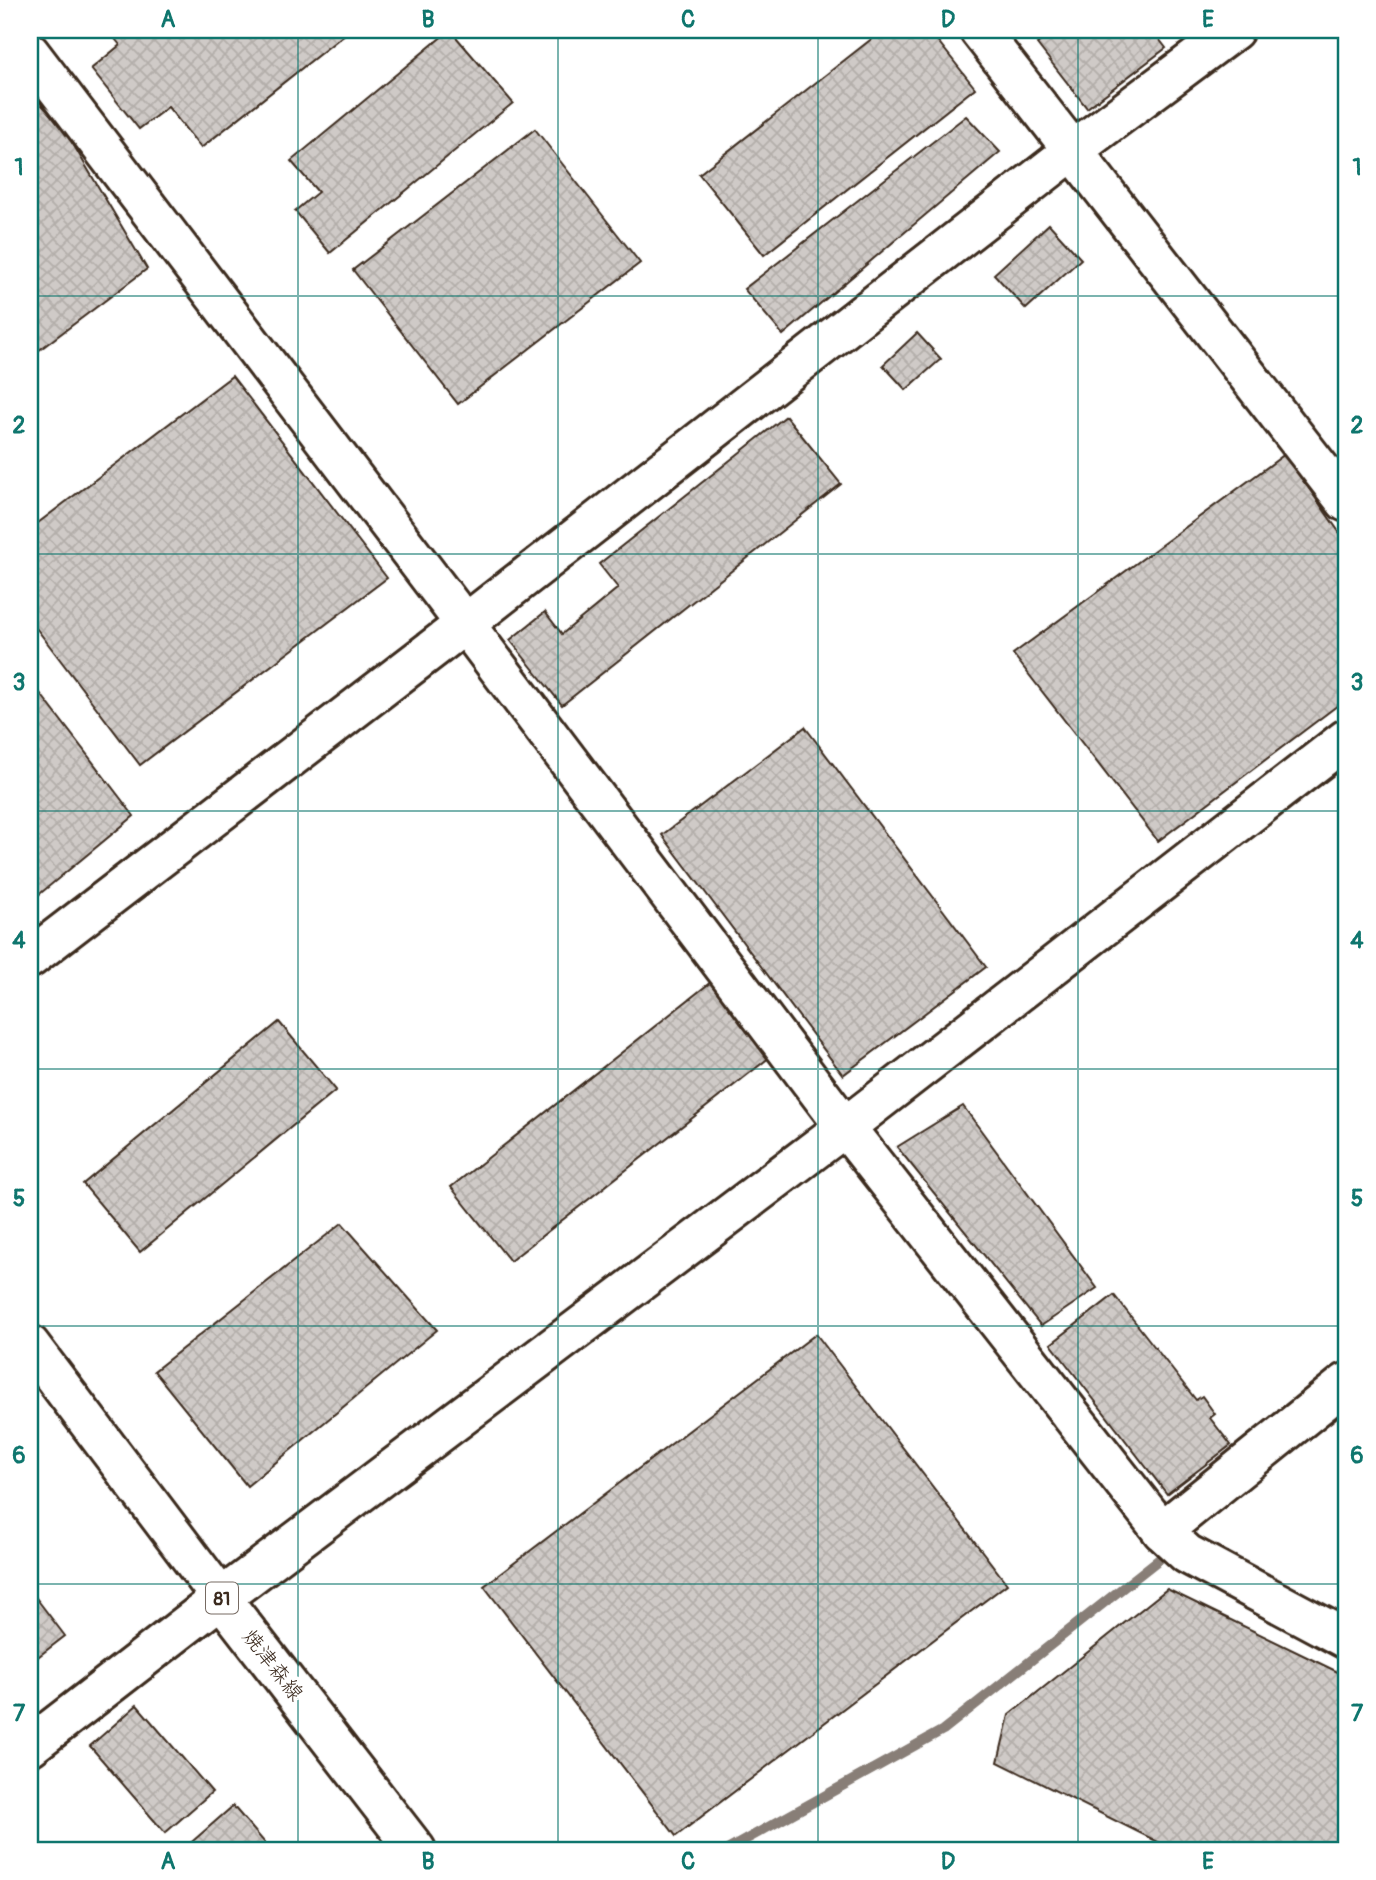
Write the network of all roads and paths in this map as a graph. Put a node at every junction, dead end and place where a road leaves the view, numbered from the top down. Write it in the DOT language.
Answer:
graph roads {
  1 [pos="979,30"];
  2 [pos="1234,30"];
  3 [pos="30,53"];
  4 [pos="1072,151"];
  5 [pos="1346,502"];
  6 [pos="466,624"];
  7 [pos="1346,739"];
  8 [pos="30,958"];
  9 [pos="845,1127"];
  10 [pos="30,1345"];
  11 [pos="1346,1383"];
  12 [pos="1174,1543"];
  13 [pos="221,1598"];
  14 [pos="1346,1640"];
  15 [pos="30,1746"];
  16 [pos="416,1850"];
  1 -- 4 [label="street"];
  2 -- 4 [label="street"];
  3 -- 6 [label="street"];
  4 -- 5 [label="street"];
  4 -- 6 [label="street"];
  6 -- 8 [label="street"];
  6 -- 9 [label="street"];
  7 -- 9 [label="street"];
  9 -- 12 [label="street"];
  9 -- 13 [label="street"];
  10 -- 13 [label="street, 焼津森線 / 81"];
  11 -- 12 [label="street"];
  12 -- 14 [label="street"];
  13 -- 15 [label="street"];
  13 -- 16 [label="street, 焼津森線 / 81"];
}
